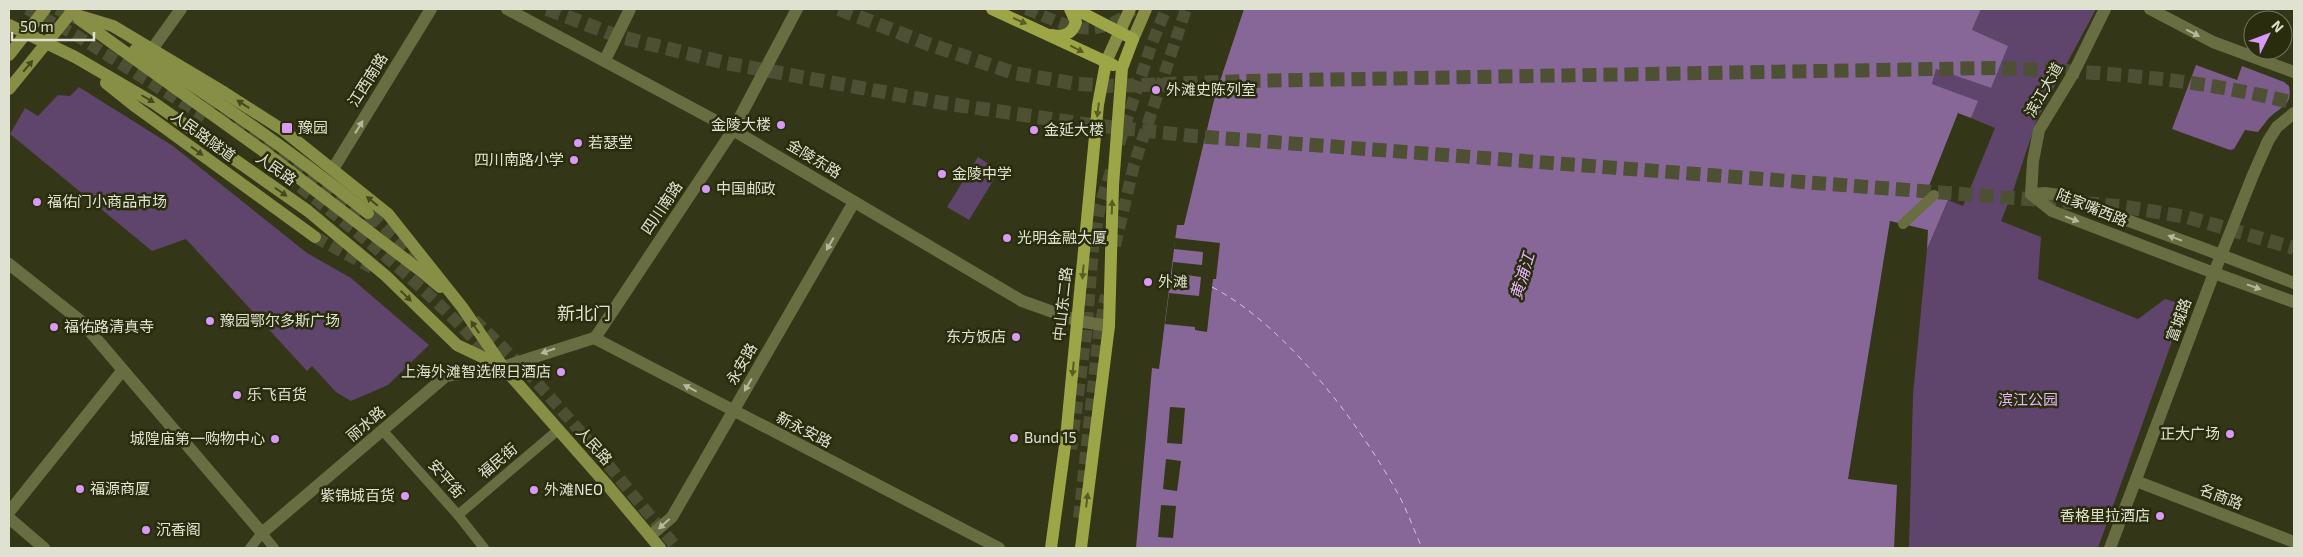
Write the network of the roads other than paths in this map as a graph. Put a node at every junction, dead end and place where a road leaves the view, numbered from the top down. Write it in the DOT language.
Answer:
graph roads {
  1 [pos="45,9"];
  2 [pos="181,9"];
  3 [pos="431,9"];
  4 [pos="507,9"];
  5 [pos="630,9"];
  6 [pos="797,9"];
  7 [pos="992,9"];
  8 [pos="1070,9"];
  9 [pos="1075,9"];
  10 [pos="1130,9"];
  11 [pos="1146,9"];
  12 [pos="2105,9"];
  13 [pos="2150,9"];
  14 [pos="69,10"];
  15 [pos="9,25"];
  16 [pos="1119,32"];
  17 [pos="26,34"];
  18 [pos="1048,34"];
  19 [pos="1133,39"];
  20 [pos="47,44"];
  21 [pos="153,48"];
  22 [pos="9,55"];
  23 [pos="75,58"];
  24 [pos="605,60"];
  25 [pos="1106,62"];
  26 [pos="1122,68"];
  27 [pos="2294,72"];
  28 [pos="9,89"];
  29 [pos="2294,113"];
  30 [pos="733,130"];
  31 [pos="333,169"];
  32 [pos="2031,194"];
  33 [pos="1934,195"];
  34 [pos="854,202"];
  35 [pos="368,213"];
  36 [pos="1903,224"];
  37 [pos="315,237"];
  38 [pos="2221,255"];
  39 [pos="9,264"];
  40 [pos="2214,273"];
  41 [pos="2294,284"];
  42 [pos="2294,302"];
  43 [pos="462,307"];
  44 [pos="1078,321"];
  45 [pos="1109,326"];
  46 [pos="594,338"];
  47 [pos="503,367"];
  48 [pos="122,371"];
  49 [pos="733,411"];
  50 [pos="558,430"];
  51 [pos="384,432"];
  52 [pos="2136,481"];
  53 [pos="9,512"];
  54 [pos="458,515"];
  55 [pos="9,518"];
  56 [pos="262,533"];
  57 [pos="650,536"];
  58 [pos="2294,542"];
  59 [pos="44,548"];
  60 [pos="250,548"];
  61 [pos="274,548"];
  62 [pos="484,548"];
  63 [pos="660,548"];
  64 [pos="999,548"];
  65 [pos="1050,548"];
  66 [pos="1081,548"];
  67 [pos="2110,548"];
  1 -- 17 [label="main road"];
  2 -- 21 [label="street"];
  31 -- 3 [label="street, 江西南路, one-way"];
  4 -- 24 [label="street, 金陵东路"];
  5 -- 24 [label="street"];
  6 -- 30 [label="street, 四川南路"];
  7 -- 18 [label="main road, one-way"];
  8 -- 18 [label="main road"];
  9 -- 16 [label="main road"];
  10 -- 16 [label="main road"];
  11 -- 19 [label="main road"];
  12 -- 32 [label="street, 滨江大道"];
  13 -- 27 [label="street, one-way"];
  14 -- 20 [label="main road"];
  14 -- 21 [label="main road, 人民路"];
  14 -- 35 [label="main road"];
  14 -- 43 [label="main road, 人民路"];
  15 -- 17 [label="main road, 人民路"];
  16 -- 19 [label="main road"];
  16 -- 25 [label="main road"];
  17 -- 20 [label="main road, 人民路"];
  17 -- 22 [label="main road"];
  18 -- 25 [label="main road, one-way"];
  19 -- 26 [label="main road"];
  20 -- 23 [label="main road, 人民路"];
  28 -- 20 [label="main road, one-way"];
  31 -- 21 [label="main road, 人民路, one-way"];
  23 -- 37 [label="main road, 人民路隧道, one-way"];
  23 -- 47 [label="main road, 人民路, one-way"];
  24 -- 30 [label="street, 金陵东路"];
  25 -- 26 [label="main road"];
  25 -- 44 [label="main road, 中山东二路, one-way"];
  45 -- 26 [label="main road, one-way"];
  29 -- 38 [label="street, 富城路"];
  30 -- 34 [label="street, 金陵东路"];
  30 -- 46 [label="street, 四川南路"];
  43 -- 31 [label="main road, 人民路, one-way"];
  38 -- 32 [label="street, 陆家嘴西路, one-way"];
  32 -- 40 [label="street, 陆家嘴西路, one-way"];
  33 -- 36 [label="street"];
  34 -- 44 [label="street, 金陵东路"];
  34 -- 49 [label="street, 永安路, one-way"];
  38 -- 40 [label="street, 富城路"];
  38 -- 41 [label="street, 陆家嘴西路"];
  39 -- 48 [label="street"];
  40 -- 42 [label="street, 陆家嘴西路, one-way"];
  40 -- 52 [label="street, 富城路"];
  47 -- 43 [label="main road, 人民路, one-way"];
  44 -- 45 [label="street, 金陵东路"];
  44 -- 65 [label="main road, 中山东二路, one-way"];
  66 -- 45 [label="main road, one-way"];
  46 -- 47 [label="street, one-way"];
  49 -- 46 [label="street, 新永安路, one-way"];
  47 -- 50 [label="main road, 人民路"];
  47 -- 51 [label="street, 丽水路"];
  48 -- 53 [label="street"];
  48 -- 56 [label="street"];
  49 -- 57 [label="street, 永安路, one-way"];
  49 -- 64 [label="street, 新永安路"];
  50 -- 54 [label="street, 福民街"];
  50 -- 57 [label="main road, 人民路"];
  51 -- 54 [label="street, 安平街"];
  51 -- 56 [label="street, 丽水路"];
  52 -- 58 [label="street, 名商路"];
  52 -- 67 [label="street, 富城路"];
  54 -- 62 [label="street, 安平街"];
  55 -- 59 [label="street"];
  56 -- 60 [label="street"];
  56 -- 61 [label="street"];
  57 -- 63 [label="main road, 人民路"];
}
